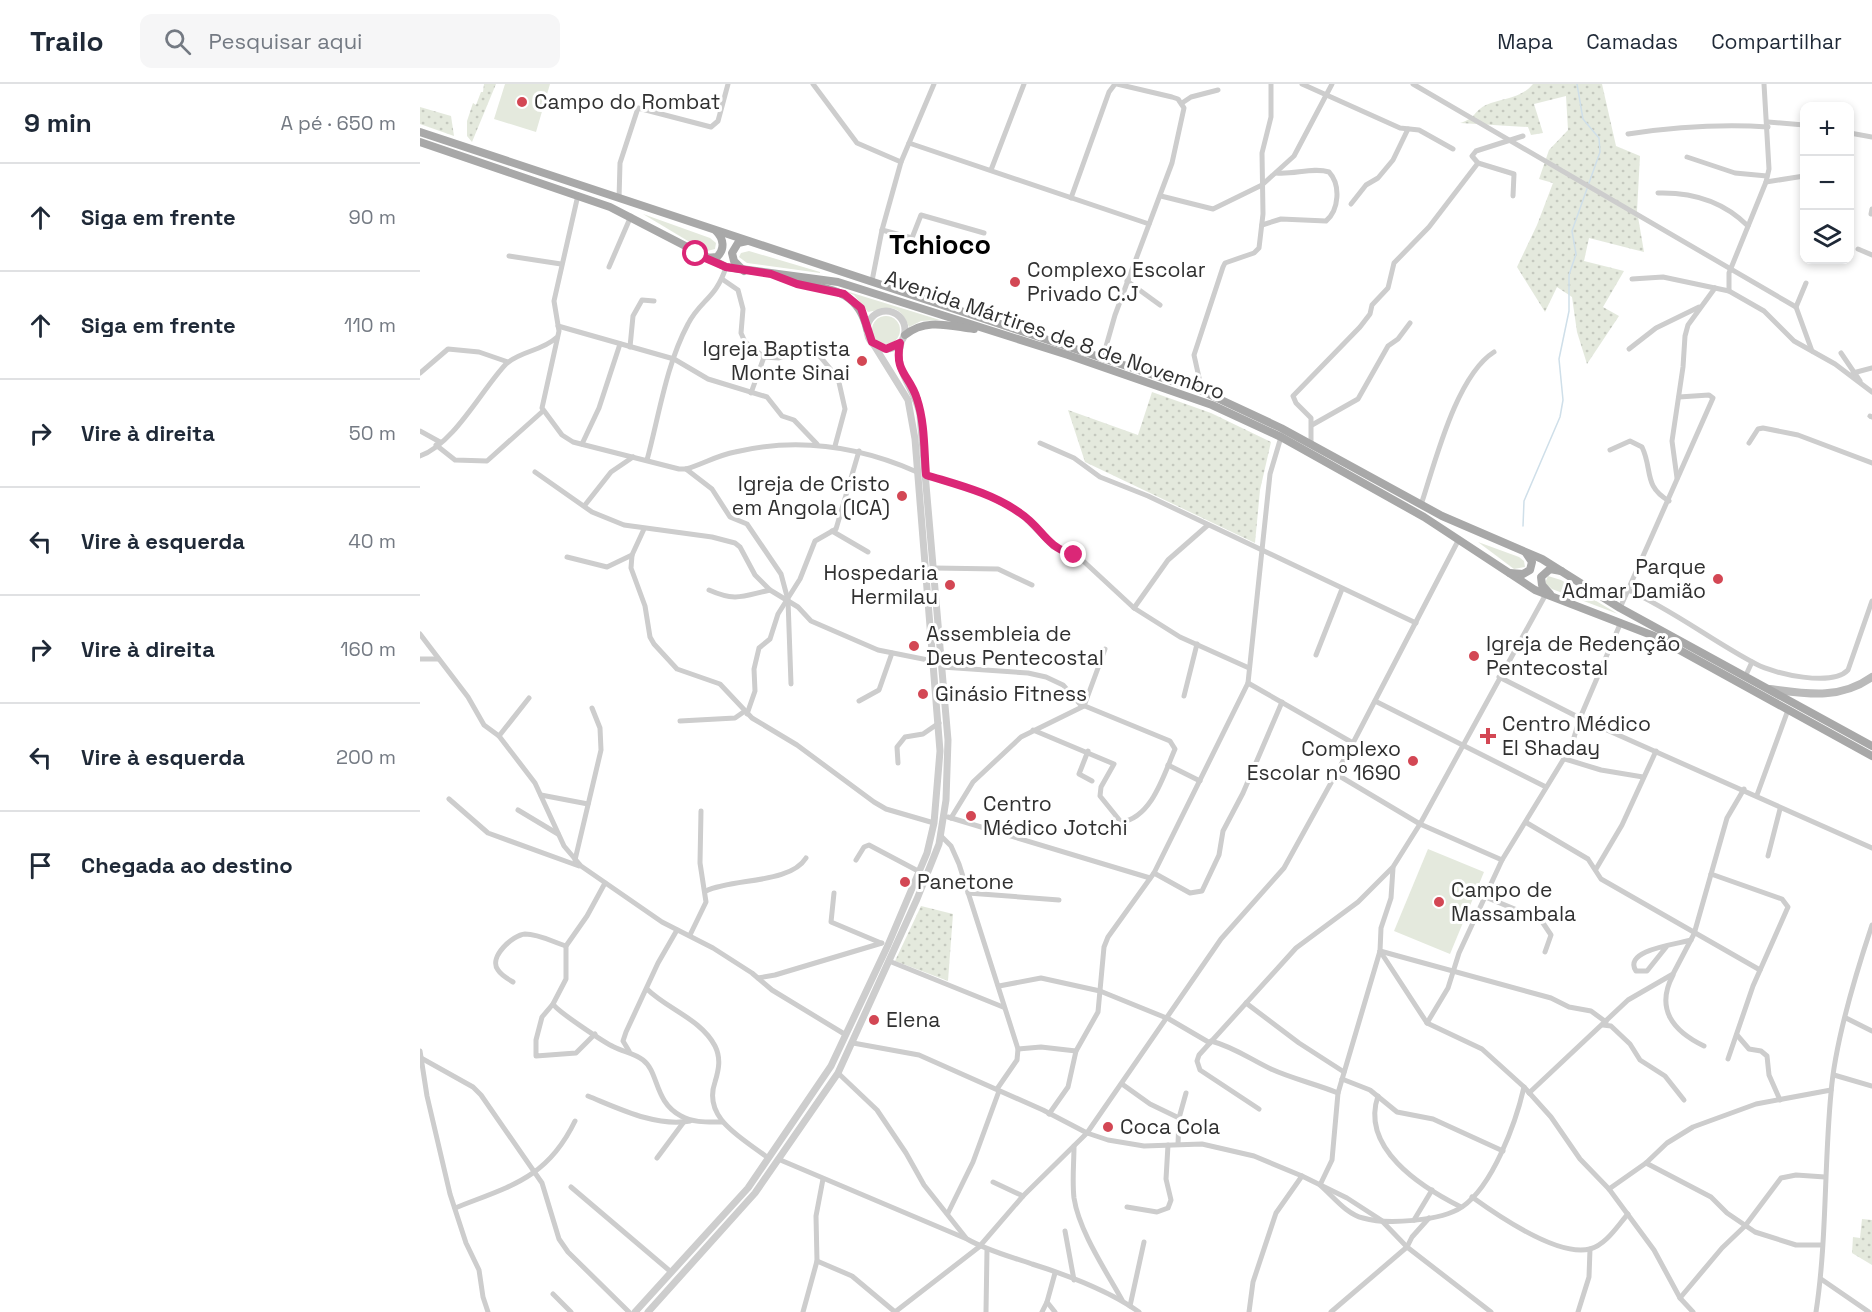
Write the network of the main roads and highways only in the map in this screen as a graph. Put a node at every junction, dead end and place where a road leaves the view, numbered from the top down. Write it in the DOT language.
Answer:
graph roads {
  1 [pos="420,132"];
  2 [pos="420,142"];
  3 [pos="715,230"];
  4 [pos="747,241"];
  5 [pos="706,258"];
  6 [pos="745,271"];
  7 [pos="771,274"];
  8 [pos="867,329"];
  9 [pos="995,332"];
  10 [pos="903,339"];
  11 [pos="1523,550"];
  12 [pos="1506,572"];
  13 [pos="1564,572"];
  14 [pos="1555,598"];
  15 [pos="1872,677"];
  16 [pos="1766,688"];
  17 [pos="1872,746"];
  18 [pos="1872,756"];
  1 -- 3 [label="main road, Avenida Mártires de 8 de Novembro"];
  2 -- 5 [label="main road, Avenida Mártires de 8 de Novembro"];
  3 -- 4 [label="main road, Avenida Mártires de 8 de Novembro"];
  3 -- 5 [label="main road"];
  4 -- 6 [label="main road"];
  4 -- 11 [label="main road, Avenida Mártires de 8 de Novembro"];
  5 -- 6 [label="main road, Avenida Mártires de 8 de Novembro"];
  6 -- 7 [label="main road, Avenida Mártires de 8 de Novembro"];
  7 -- 8 [label="main road"];
  7 -- 9 [label="main road, Avenida Mártires de 8 de Novembro"];
  9 -- 10 [label="main road"];
  9 -- 12 [label="main road, Avenida Mártires de 8 de Novembro"];
  11 -- 12 [label="main road"];
  11 -- 13 [label="main road, Avenida Mártires de 8 de Novembro"];
  12 -- 14 [label="main road, Avenida Mártires de 8 de Novembro"];
  13 -- 14 [label="main road"];
  13 -- 16 [label="main road, Avenida Mártires de 8 de Novembro"];
  14 -- 18 [label="main road, Avenida Mártires de 8 de Novembro"];
  15 -- 16 [label="main road"];
  16 -- 17 [label="main road, Avenida Mártires de 8 de Novembro"];
}
